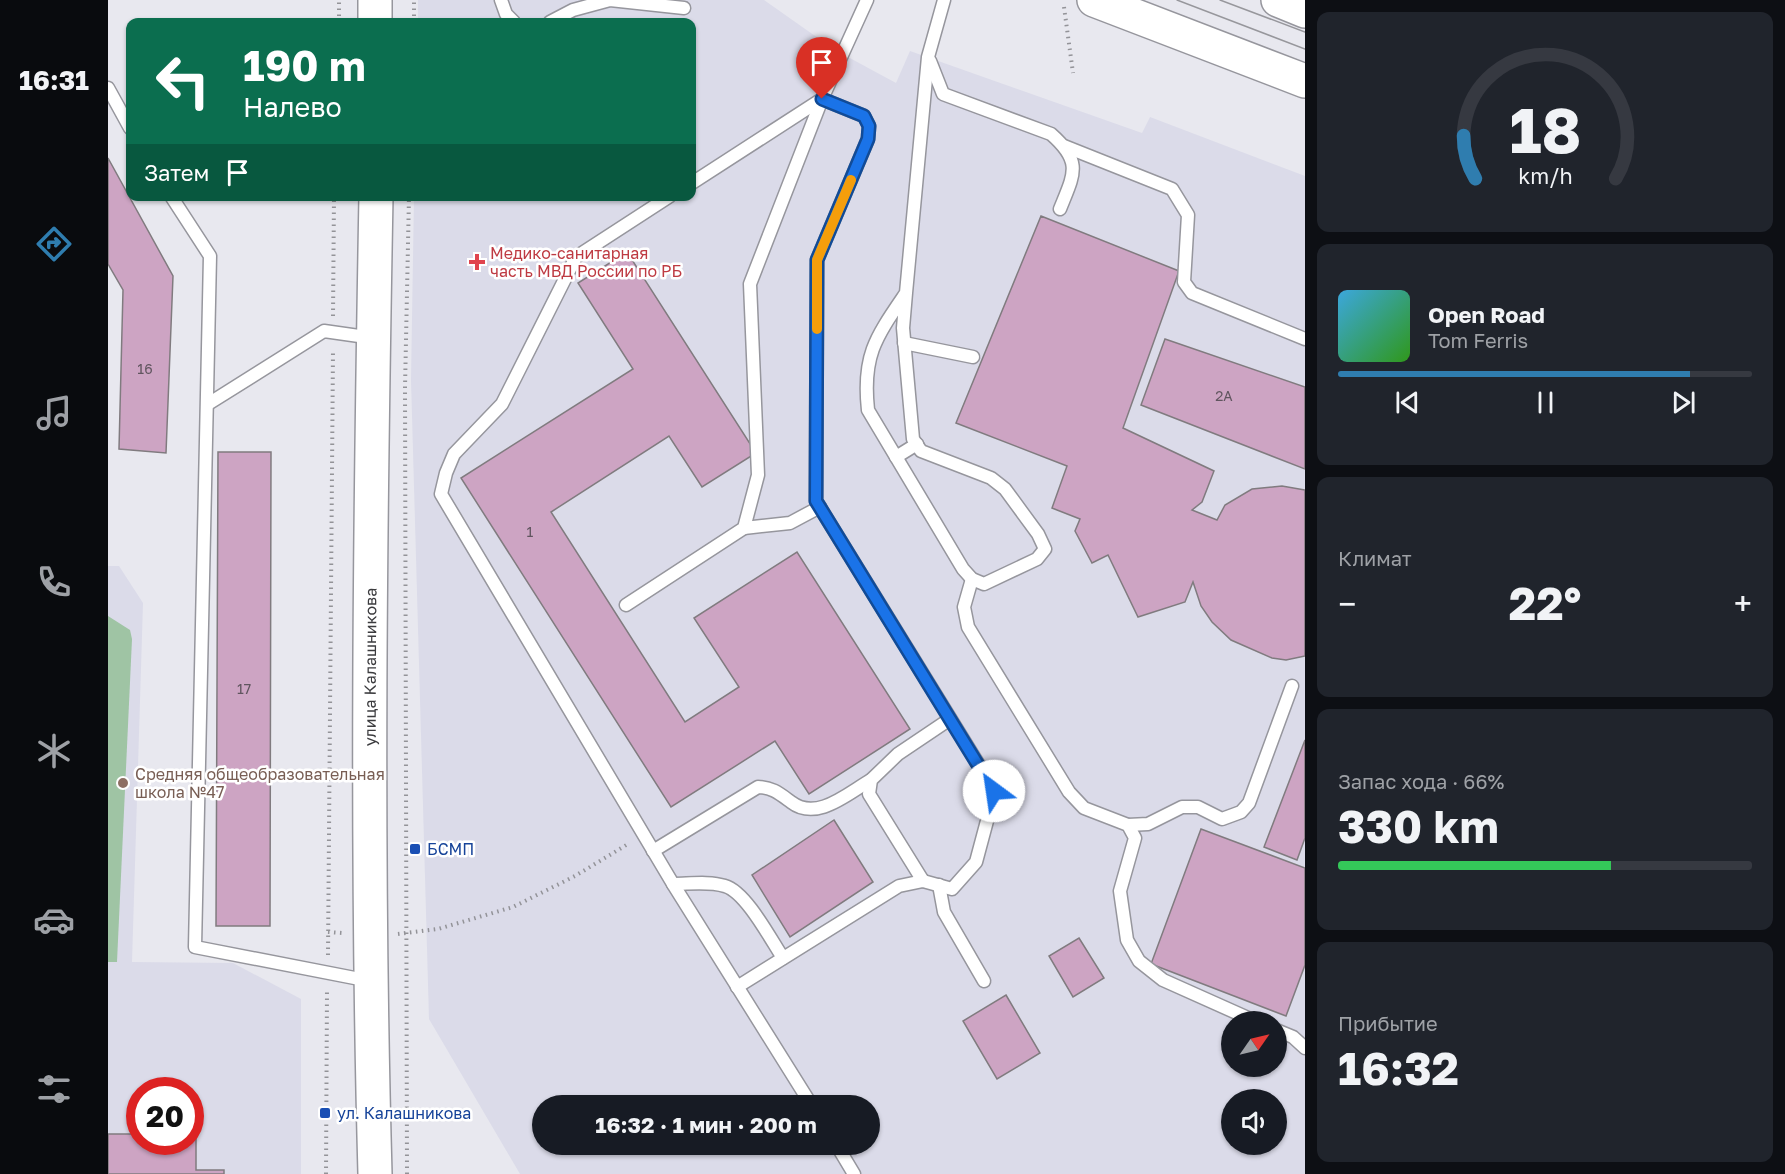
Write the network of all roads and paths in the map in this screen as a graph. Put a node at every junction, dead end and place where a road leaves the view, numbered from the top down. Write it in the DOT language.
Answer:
graph roads {
  1 [pos="339,0"];
  2 [pos="375,0"];
  3 [pos="414,0"];
  4 [pos="501,0"];
  5 [pos="867,0"];
  6 [pos="944,0"];
  7 [pos="1063,0"];
  8 [pos="1094,0"];
  9 [pos="1278,0"];
  10 [pos="684,8"];
  11 [pos="1305,10"];
  12 [pos="339,18"];
  13 [pos="375,18"];
  14 [pos="414,18"];
  15 [pos="510,18"];
  16 [pos="557,18"];
  17 [pos="928,57"];
  18 [pos="1073,73"];
  19 [pos="1305,81"];
  20 [pos="108,88"];
  21 [pos="822,99"];
  22 [pos="126,121"];
  23 [pos="1064,146"];
  24 [pos="696,180"];
  25 [pos="174,201"];
  26 [pos="334,201"];
  27 [pos="376,201"];
  28 [pos="410,201"];
  29 [pos="662,201"];
  30 [pos="1060,208"];
  31 [pos="906,293"];
  32 [pos="333,332"];
  33 [pos="373,338"];
  34 [pos="1305,339"];
  35 [pos="904,343"];
  36 [pos="973,357"];
  37 [pos="208,404"];
  38 [pos="917,444"];
  39 [pos="896,457"];
  40 [pos="820,507"];
  41 [pos="744,528"];
  42 [pos="972,579"];
  43 [pos="626,605"];
  44 [pos="1292,686"];
  45 [pos="950,719"];
  46 [pos="871,780"];
  47 [pos="1128,825"];
  48 [pos="644,834"];
  49 [pos="653,851"];
  50 [pos="923,881"];
  51 [pos="673,884"];
  52 [pos="939,885"];
  53 [pos="406,935"];
  54 [pos="783,958"];
  55 [pos="328,972"];
  56 [pos="370,981"];
  57 [pos="984,981"];
  58 [pos="737,987"];
  59 [pos="1232,1011"];
  60 [pos="1287,1035"];
  61 [pos="1305,1048"];
  62 [pos="805,1095"];
  63 [pos="843,1155"];
  64 [pos="326,1174"];
  65 [pos="375,1174"];
  66 [pos="406,1174"];
  67 [pos="854,1174"];
  1 -- 12 [label="path"];
  2 -- 13 [label="main road"];
  3 -- 14 [label="path"];
  4 -- 15 [label="lane"];
  5 -- 21 [label="lane"];
  6 -- 17 [label="lane"];
  7 -- 18 [label="path"];
  8 -- 19 [label="main road"];
  9 -- 11 [label="main road"];
  10 -- 16 [label="lane"];
  17 -- 23 [label="lane"];
  17 -- 31 [label="lane"];
  20 -- 22 [label="lane"];
  21 -- 24 [label="lane"];
  21 -- 40 [label="lane"];
  21 -- 41 [label="lane"];
  23 -- 30 [label="lane"];
  23 -- 34 [label="lane"];
  25 -- 37 [label="lane"];
  26 -- 32 [label="path"];
  27 -- 33 [label="main road, улица Калашникова"];
  28 -- 53 [label="path"];
  29 -- 48 [label="lane"];
  31 -- 35 [label="lane"];
  31 -- 39 [label="lane"];
  32 -- 33 [label="lane"];
  32 -- 37 [label="lane"];
  32 -- 55 [label="path"];
  33 -- 56 [label="main road, улица Калашникова"];
  35 -- 36 [label="lane"];
  35 -- 38 [label="lane"];
  37 -- 55 [label="lane"];
  38 -- 39 [label="lane"];
  38 -- 42 [label="lane"];
  39 -- 42 [label="lane"];
  40 -- 41 [label="lane"];
  40 -- 45 [label="lane"];
  41 -- 43 [label="lane"];
  42 -- 47 [label="lane"];
  44 -- 47 [label="lane"];
  45 -- 46 [label="lane"];
  45 -- 52 [label="lane"];
  46 -- 49 [label="lane"];
  46 -- 50 [label="lane"];
  47 -- 59 [label="lane"];
  48 -- 49 [label="lane"];
  48 -- 53 [label="path"];
  49 -- 51 [label="lane"];
  50 -- 52 [label="lane"];
  50 -- 54 [label="lane"];
  51 -- 54 [label="lane"];
  51 -- 58 [label="lane"];
  52 -- 57 [label="lane"];
  53 -- 66 [label="path"];
  54 -- 58 [label="lane"];
  55 -- 56 [label="lane"];
  55 -- 64 [label="path"];
  56 -- 65 [label="main road, улица Калашникова"];
  58 -- 62 [label="lane"];
  60 -- 61 [label="lane"];
  63 -- 67 [label="lane"];
}
